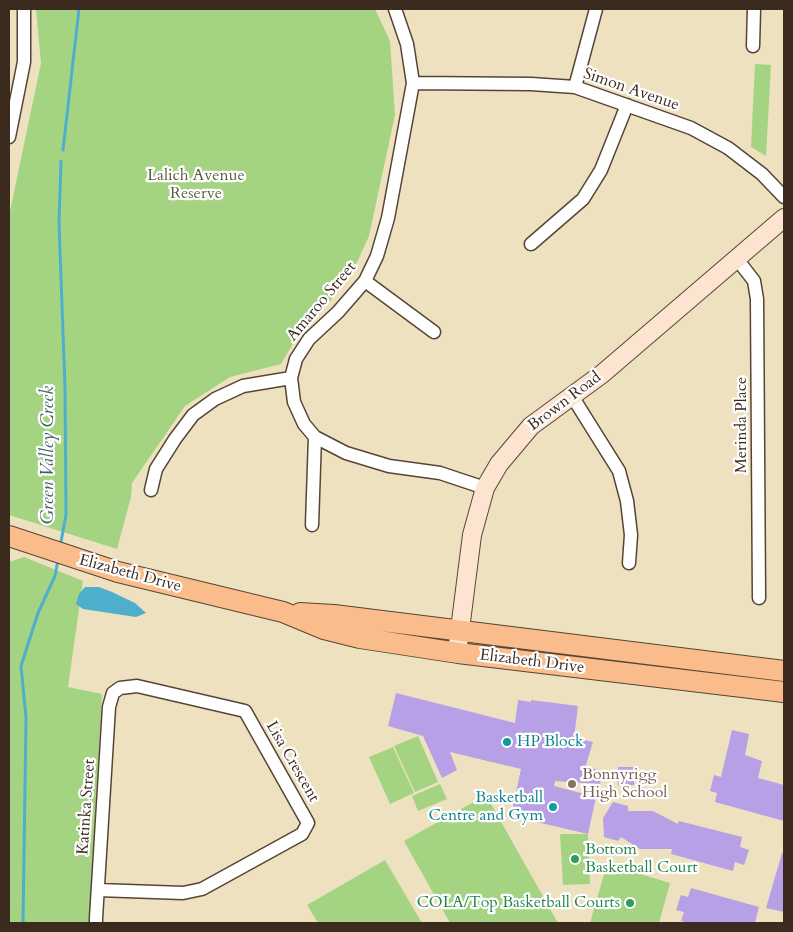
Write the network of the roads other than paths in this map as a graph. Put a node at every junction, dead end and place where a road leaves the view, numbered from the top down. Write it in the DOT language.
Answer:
graph roads {
  1 [pos="24,9"];
  2 [pos="395,9"];
  3 [pos="596,9"];
  4 [pos="754,9"];
  5 [pos="754,46"];
  6 [pos="413,83"];
  7 [pos="575,87"];
  8 [pos="627,105"];
  9 [pos="9,137"];
  10 [pos="784,197"];
  11 [pos="784,218"];
  12 [pos="531,244"];
  13 [pos="737,259"];
  14 [pos="364,280"];
  15 [pos="434,332"];
  16 [pos="291,378"];
  17 [pos="572,396"];
  18 [pos="315,437"];
  19 [pos="485,488"];
  20 [pos="151,490"];
  21 [pos="312,525"];
  22 [pos="9,536"];
  23 [pos="629,563"];
  24 [pos="759,598"];
  25 [pos="283,612"];
  26 [pos="460,632"];
  27 [pos="457,653"];
  28 [pos="784,672"];
  29 [pos="784,692"];
  30 [pos="113,693"];
  31 [pos="98,890"];
  32 [pos="96,923"];
  1 -- 9 [label="street"];
  2 -- 6 [label="street, Amaroo Street"];
  3 -- 7 [label="street"];
  4 -- 5 [label="street"];
  6 -- 7 [label="street, Simon Avenue"];
  6 -- 14 [label="street, Amaroo Street"];
  7 -- 8 [label="street, Simon Avenue"];
  8 -- 10 [label="street, Simon Avenue"];
  8 -- 12 [label="street"];
  11 -- 13 [label="street, Brown Road"];
  13 -- 17 [label="street, Brown Road"];
  13 -- 24 [label="street, Merinda Place"];
  14 -- 15 [label="street"];
  14 -- 16 [label="street, Amaroo Street"];
  16 -- 18 [label="street, Amaroo Street"];
  16 -- 20 [label="street"];
  17 -- 19 [label="street, Brown Road"];
  17 -- 23 [label="street"];
  18 -- 19 [label="street, Amaroo Street"];
  18 -- 21 [label="street"];
  19 -- 26 [label="street, Brown Road"];
  22 -- 25 [label="main road, Elizabeth Drive"];
  25 -- 26 [label="main road, Elizabeth Drive"];
  25 -- 27 [label="main road, Elizabeth Drive"];
  26 -- 27 [label="street, Brown Road"];
  26 -- 28 [label="main road, Elizabeth Drive"];
  27 -- 29 [label="main road, Elizabeth Drive"];
  30 -- 31 [label="street, Katinka Street"];
  30 -- 31 [label="street, Lisa Crescent"];
  31 -- 32 [label="street, Katinka Street"];
}
